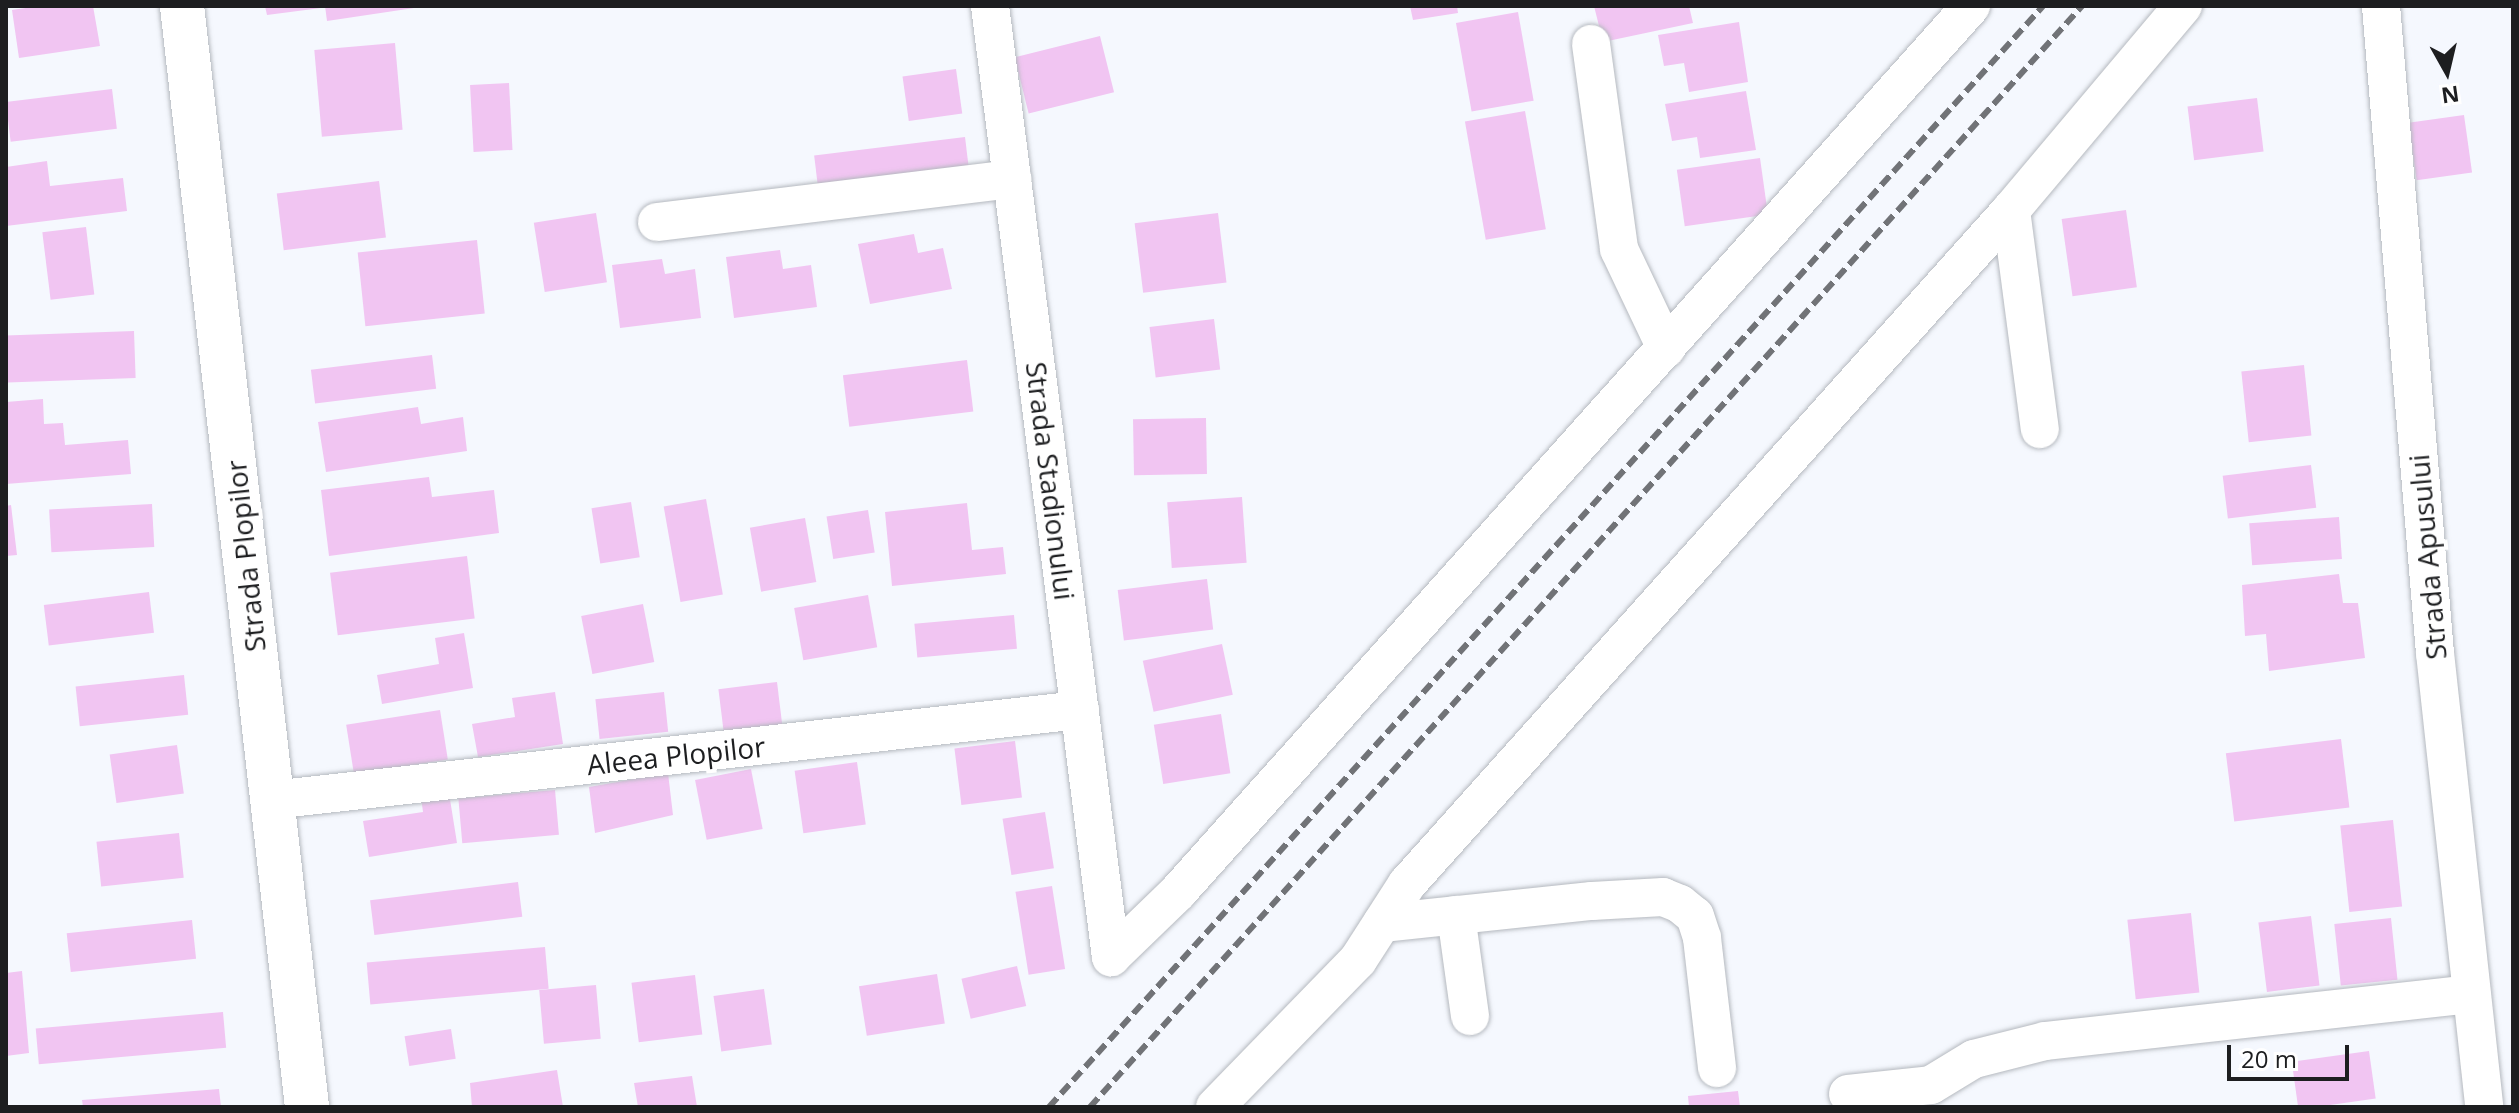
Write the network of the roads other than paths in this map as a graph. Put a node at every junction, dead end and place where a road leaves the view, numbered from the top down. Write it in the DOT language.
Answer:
graph roads {
  1 [pos="182,6"];
  2 [pos="990,6"];
  3 [pos="1971,6"];
  4 [pos="2183,6"];
  5 [pos="2381,6"];
  6 [pos="1591,44"];
  7 [pos="1012,179"];
  8 [pos="2011,210"];
  9 [pos="657,222"];
  10 [pos="1666,348"];
  11 [pos="2040,429"];
  12 [pos="1080,710"];
  13 [pos="272,800"];
  14 [pos="1456,915"];
  15 [pos="1382,923"];
  16 [pos="2471,994"];
  17 [pos="1470,1016"];
  18 [pos="1717,1068"];
  19 [pos="1848,1094"];
  20 [pos="307,1107"];
  21 [pos="1215,1107"];
  22 [pos="2484,1107"];
  1 -- 13 [label="street, Strada Plopilor"];
  2 -- 7 [label="street, Strada Stadionului"];
  3 -- 10 [label="street"];
  4 -- 8 [label="street"];
  5 -- 16 [label="street, Strada Apusului"];
  6 -- 10 [label="street"];
  7 -- 9 [label="street"];
  7 -- 12 [label="street, Strada Stadionului"];
  8 -- 11 [label="street"];
  8 -- 15 [label="street"];
  10 -- 12 [label="street, Strada Stadionului"];
  12 -- 13 [label="street, Aleea Plopilor"];
  13 -- 20 [label="street, Strada Plopilor"];
  14 -- 15 [label="street"];
  14 -- 17 [label="street"];
  14 -- 18 [label="street"];
  15 -- 21 [label="street"];
  16 -- 19 [label="street"];
  16 -- 22 [label="street, Strada Apusului"];
}
